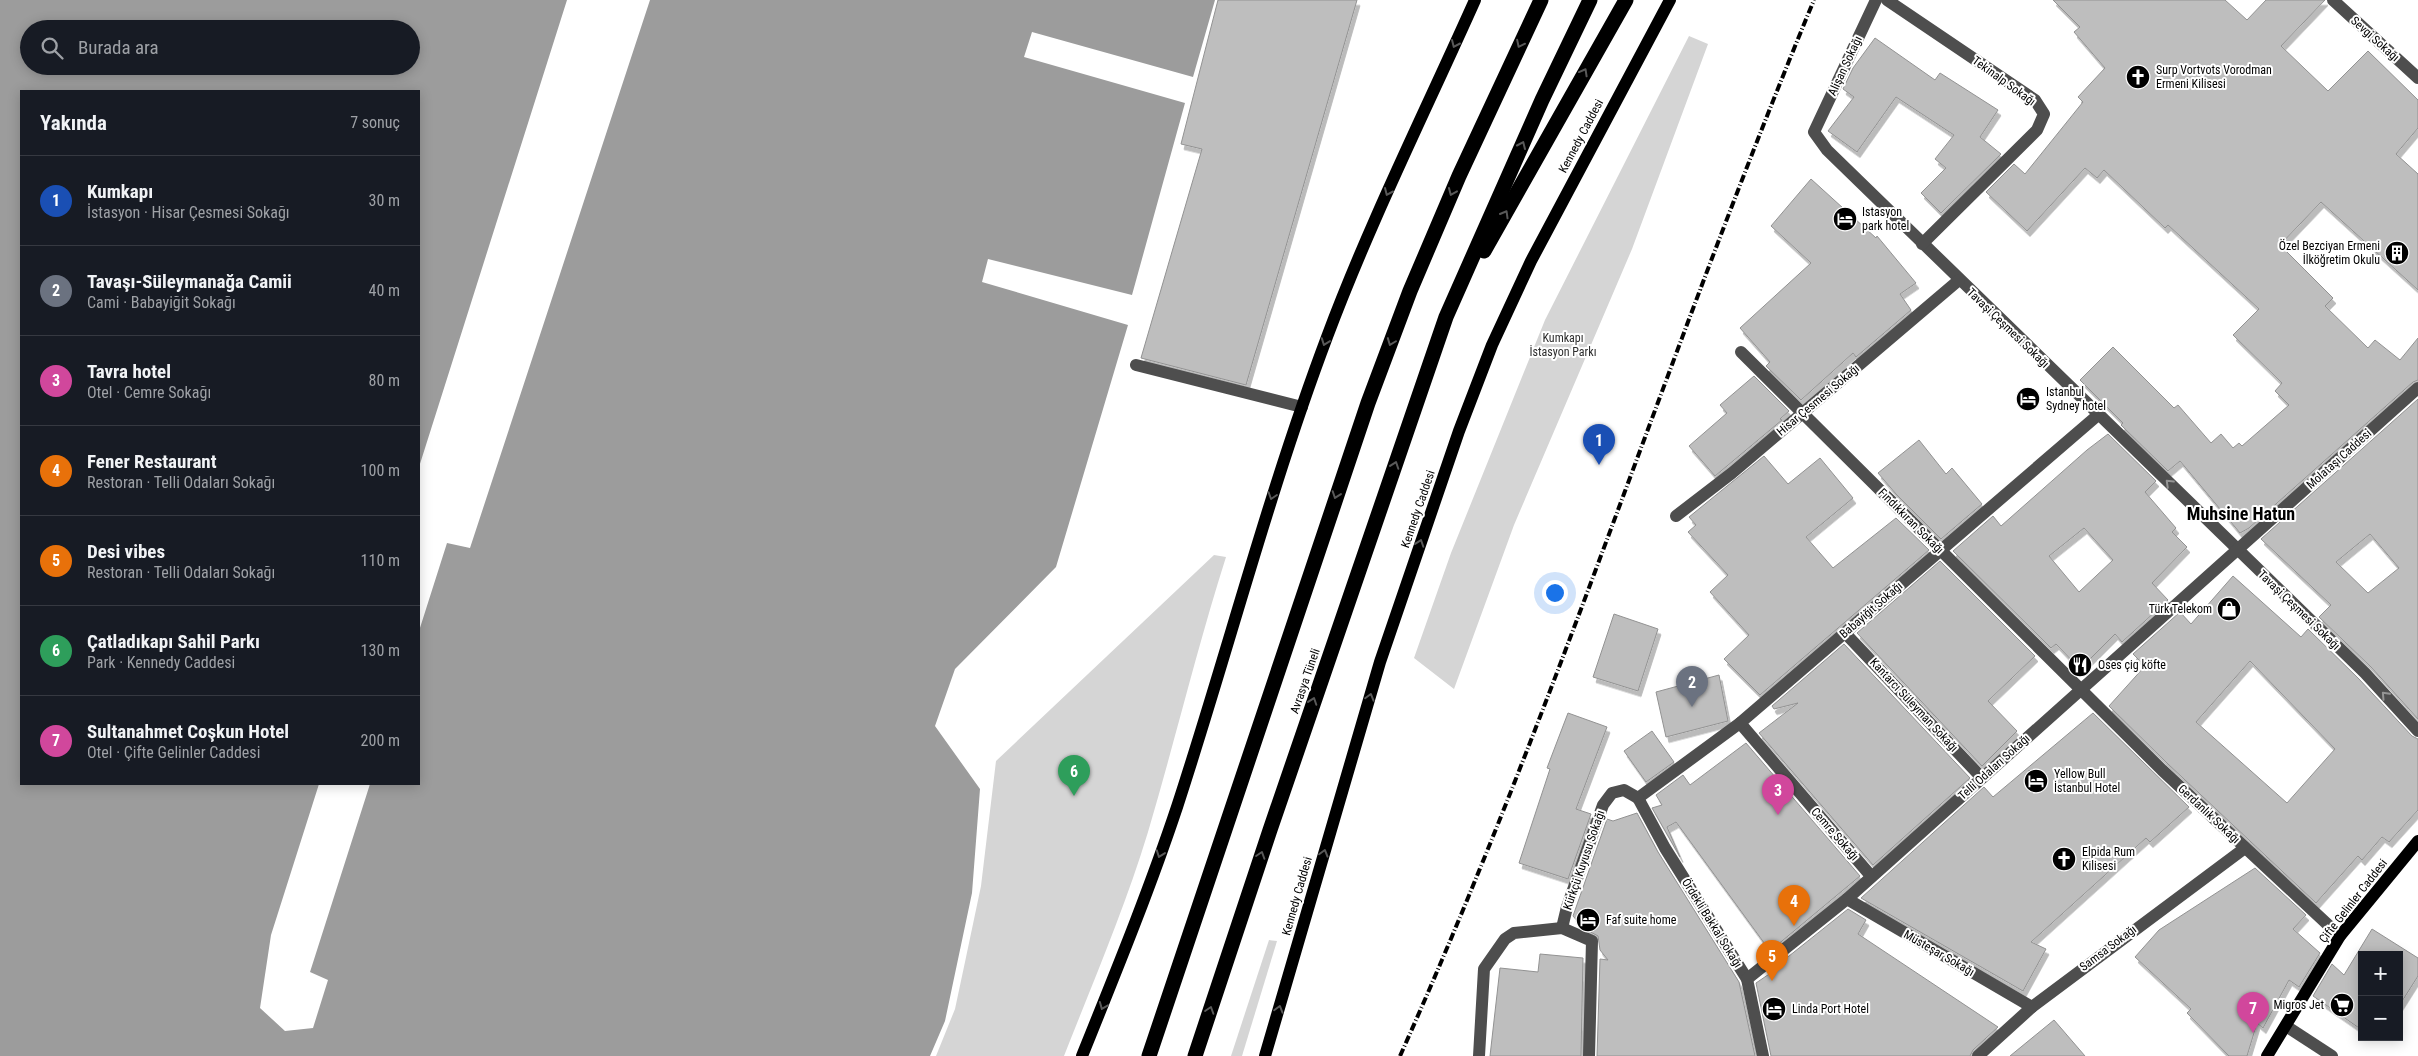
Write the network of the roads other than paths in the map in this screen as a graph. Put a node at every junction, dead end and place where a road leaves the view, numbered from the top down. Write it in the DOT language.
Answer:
graph roads {
  1 [pos="1475,0"];
  2 [pos="1541,0"];
  3 [pos="1590,0"];
  4 [pos="1626,0"];
  5 [pos="1670,0"];
  6 [pos="1876,0"];
  7 [pos="1887,0"];
  8 [pos="2333,0"];
  9 [pos="2418,78"];
  10 [pos="1814,132"];
  11 [pos="1922,244"];
  12 [pos="1959,280"];
  13 [pos="1446,318"];
  14 [pos="1741,352"];
  15 [pos="1136,364"];
  16 [pos="2418,388"];
  17 [pos="1302,407"];
  18 [pos="1802,413"];
  19 [pos="2098,415"];
  20 [pos="1676,516"];
  21 [pos="1941,549"];
  22 [pos="2237,550"];
  23 [pos="1845,633"];
  24 [pos="2082,688"];
  25 [pos="1740,723"];
  26 [pos="2418,731"];
  27 [pos="1982,778"];
  28 [pos="1638,798"];
  29 [pos="2418,842"];
  30 [pos="2244,848"];
  31 [pos="1871,876"];
  32 [pos="1847,899"];
  33 [pos="1562,928"];
  34 [pos="2340,936"];
  35 [pos="1747,978"];
  36 [pos="2032,1007"];
  37 [pos="2286,1026"];
  38 [pos="1082,1056"];
  39 [pos="1149,1056"];
  40 [pos="1195,1056"];
  41 [pos="1265,1056"];
  42 [pos="1480,1056"];
  43 [pos="1589,1056"];
  44 [pos="1763,1056"];
  45 [pos="1978,1056"];
  46 [pos="2267,1056"];
  47 [pos="2332,1056"];
  1 -- 17 [label="main road, one-way"];
  2 -- 39 [label="highway, one-way"];
  13 -- 3 [label="highway, one-way"];
  13 -- 4 [label="highway, one-way"];
  41 -- 5 [label="main road, Kennedy Caddesi, one-way"];
  6 -- 10 [label="street, Alişan Sokağı"];
  7 -- 11 [label="street, Tekinalp Sokağı"];
  8 -- 9 [label="street, Sevgi Sokağı"];
  10 -- 11 [label="street, Tavaşi Çeşmesi Sokağı"];
  11 -- 12 [label="street, Tavaşi Çeşmesi Sokağı"];
  12 -- 18 [label="street, Hisar Çesmesi Sokağı"];
  12 -- 19 [label="street, Tavaşi Çeşmesi Sokağı"];
  40 -- 13 [label="highway, Avrasya Tüneli, one-way"];
  14 -- 18 [label="street, Fındıkkıran Sokağı"];
  15 -- 17 [label="street"];
  16 -- 22 [label="street, Molataşı Caddesi"];
  17 -- 38 [label="main road, one-way"];
  18 -- 20 [label="street, Hisar Çesmesi Sokağı"];
  18 -- 21 [label="street, Fındıkkıran Sokağı"];
  19 -- 21 [label="street, Babayiğit Sokağı"];
  22 -- 19 [label="street, Tavaşi Çeşmesi Sokağı, one-way"];
  21 -- 23 [label="street, Babayiğit Sokağı"];
  21 -- 24 [label="street, Fındıkkıran Sokağı"];
  22 -- 24 [label="street, Telli Odaları Sokağı"];
  26 -- 22 [label="street, Tavaşi Çeşmesi Sokağı, one-way"];
  23 -- 25 [label="street, Babayiğit Sokağı"];
  23 -- 27 [label="street, Kantarcı Süleyman Sokağı"];
  24 -- 27 [label="street, Telli Odaları Sokağı"];
  24 -- 30 [label="street, Gerdanlık Sokağı"];
  25 -- 28 [label="street, Babayiğit Sokağı"];
  25 -- 31 [label="street, Cemre Sokağı"];
  27 -- 31 [label="street, Telli Odaları Sokağı"];
  28 -- 33 [label="street, Kürkçü Kuyusu Sokağı"];
  28 -- 35 [label="street, Ördekli Bakkal Sokağı"];
  29 -- 34 [label="main road, Çifte Gelinler Caddesi"];
  30 -- 34 [label="street, Gerdanlık Sokağı"];
  30 -- 36 [label="street, Samsa Sokağı"];
  31 -- 32 [label="street, Telli Odaları Sokağı"];
  32 -- 35 [label="street, Telli Odaları Sokağı"];
  32 -- 36 [label="street, Müsteşar Sokağı"];
  33 -- 42 [label="street"];
  33 -- 43 [label="street"];
  34 -- 37 [label="main road, Çifte Gelinler Caddesi"];
  35 -- 44 [label="street, Ördekli Bakkal Sokağı"];
  36 -- 45 [label="street, Samsa Sokağı"];
  37 -- 46 [label="main road, Çifte Gelinler Caddesi"];
  37 -- 47 [label="street"];
}
